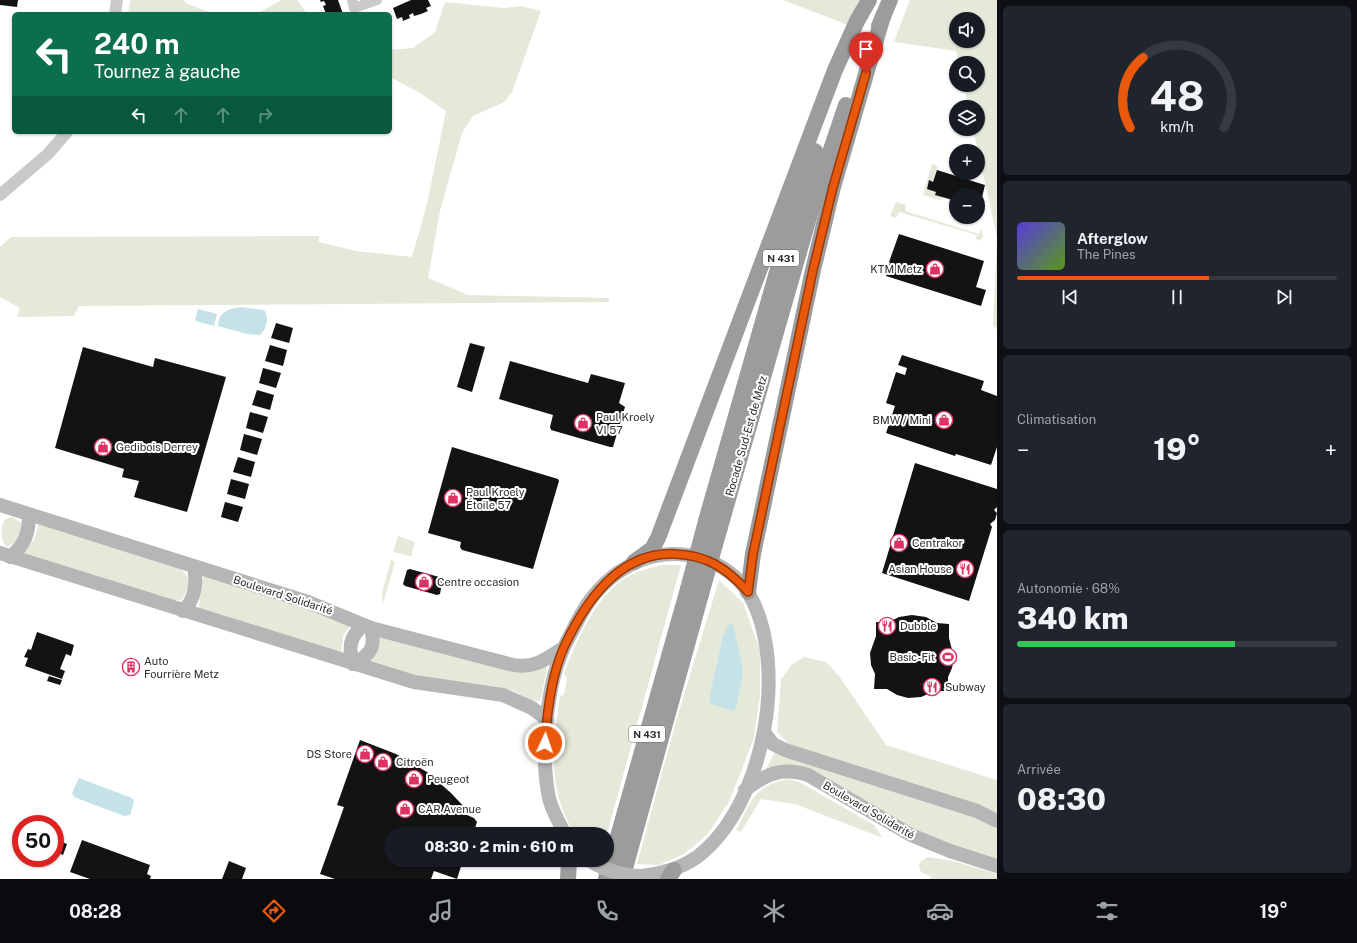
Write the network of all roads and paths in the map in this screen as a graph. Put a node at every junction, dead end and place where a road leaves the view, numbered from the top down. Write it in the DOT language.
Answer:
graph roads {
  1 [pos="117,0"];
  2 [pos="352,0"];
  3 [pos="377,0"];
  4 [pos="870,0"];
  5 [pos="890,0"];
  6 [pos="116,12"];
  7 [pos="883,16"];
  8 [pos="65,134"];
  9 [pos="0,195"];
  10 [pos="1,508"];
  11 [pos="29,515"];
  12 [pos="713,524"];
  13 [pos="5,555"];
  14 [pos="634,562"];
  15 [pos="194,567"];
  16 [pos="694,591"];
  17 [pos="748,592"];
  18 [pos="183,611"];
  19 [pos="367,627"];
  20 [pos="564,648"];
  21 [pos="353,664"];
  22 [pos="547,719"];
  23 [pos="764,732"];
  24 [pos="745,790"];
  25 [pos="997,821"];
  26 [pos="561,827"];
  27 [pos="997,866"];
  28 [pos="569,867"];
  29 [pos="600,867"];
  30 [pos="671,874"];
  31 [pos="568,879"];
  32 [pos="606,879"];
  33 [pos="622,879"];
  1 -- 6 [label="street"];
  2 -- 3 [label="street"];
  4 -- 12 [label="highway, Rocade Sud-Est de Metz / N 431"];
  4 -- 14 [label="highway"];
  5 -- 7 [label="highway, Rocade Sud-Est de Metz / N 431"];
  7 -- 12 [label="highway, Rocade Sud-Est de Metz / N 431"];
  7 -- 17 [label="highway"];
  8 -- 9 [label="street"];
  10 -- 11 [label="main road, Boulevard Solidarité"];
  11 -- 13 [label="main road"];
  11 -- 15 [label="main road, Boulevard Solidarité"];
  12 -- 16 [label="highway, Rocade Sud-Est de Metz / N 431, bridge"];
  13 -- 18 [label="main road"];
  14 -- 17 [label="main road"];
  14 -- 20 [label="main road"];
  15 -- 18 [label="main road"];
  15 -- 19 [label="main road, Boulevard Solidarité"];
  16 -- 32 [label="highway, Rocade Sud-Est de Metz / N 431"];
  16 -- 33 [label="highway, Rocade Sud-Est de Metz / N 431"];
  17 -- 23 [label="main road"];
  18 -- 21 [label="main road"];
  19 -- 20 [label="main road, Boulevard Solidarité"];
  19 -- 21 [label="main road"];
  19 -- 21 [label="main road"];
  20 -- 22 [label="main road"];
  21 -- 22 [label="main road"];
  22 -- 26 [label="main road"];
  23 -- 24 [label="main road"];
  23 -- 25 [label="main road, Boulevard Solidarité"];
  24 -- 27 [label="main road, Boulevard Solidarité"];
  24 -- 30 [label="main road"];
  28 -- 31 [label="highway"];
  29 -- 30 [label="main road, bridge"];
}
